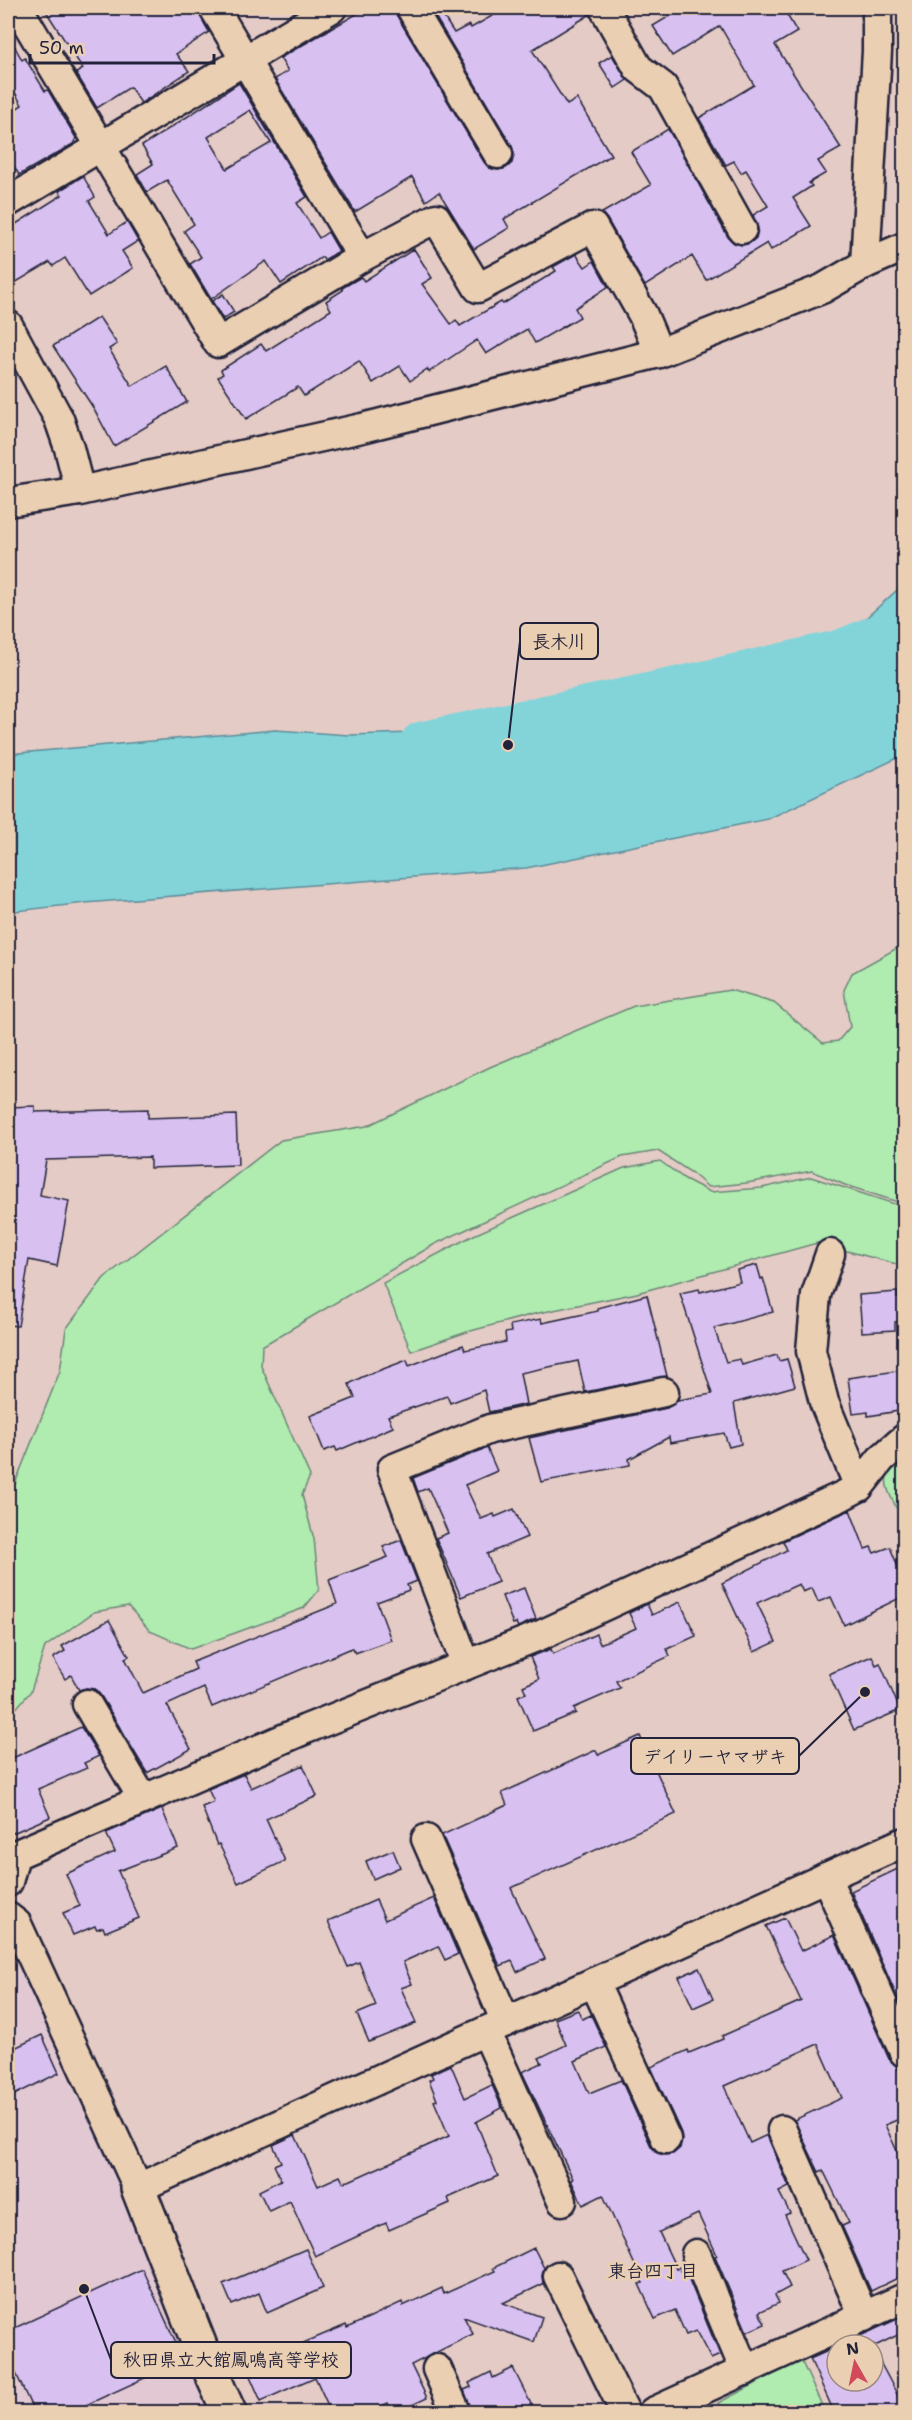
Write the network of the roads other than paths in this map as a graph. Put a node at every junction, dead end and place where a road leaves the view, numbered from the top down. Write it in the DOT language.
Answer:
graph roads {
  1 [pos="18,8"];
  2 [pos="214,8"];
  3 [pos="332,8"];
  4 [pos="411,8"];
  5 [pos="604,8"];
  6 [pos="876,8"];
  7 [pos="245,59"];
  8 [pos="99,146"];
  9 [pos="498,154"];
  10 [pos="8,202"];
  11 [pos="742,229"];
  12 [pos="904,247"];
  13 [pos="362,257"];
  14 [pos="865,264"];
  15 [pos="8,325"];
  16 [pos="658,353"];
  17 [pos="80,491"];
  18 [pos="8,502"];
  19 [pos="830,1254"];
  20 [pos="664,1392"];
  21 [pos="904,1439"];
  22 [pos="860,1487"];
  23 [pos="466,1665"];
  24 [pos="87,1704"];
  25 [pos="143,1799"];
  26 [pos="426,1839"];
  27 [pos="904,1842"];
  28 [pos="826,1877"];
  29 [pos="8,1881"];
  30 [pos="8,1917"];
  31 [pos="17,1955"];
  32 [pos="594,1982"];
  33 [pos="496,2027"];
  34 [pos="904,2052"];
  35 [pos="782,2130"];
  36 [pos="666,2139"];
  37 [pos="138,2188"];
  38 [pos="562,2201"];
  39 [pos="696,2253"];
  40 [pos="558,2276"];
  41 [pos="904,2298"];
  42 [pos="864,2317"];
  43 [pos="437,2368"];
  44 [pos="745,2371"];
  45 [pos="229,2412"];
  46 [pos="456,2412"];
  47 [pos="625,2412"];
  48 [pos="654,2412"];
  1 -- 8 [label="street"];
  2 -- 7 [label="street"];
  3 -- 7 [label="street"];
  4 -- 9 [label="street"];
  5 -- 11 [label="street"];
  6 -- 14 [label="street"];
  7 -- 8 [label="street"];
  7 -- 13 [label="street"];
  8 -- 10 [label="street"];
  8 -- 13 [label="street"];
  12 -- 14 [label="street"];
  13 -- 16 [label="street"];
  14 -- 16 [label="street"];
  15 -- 17 [label="street"];
  16 -- 17 [label="street"];
  17 -- 18 [label="street"];
  19 -- 22 [label="street"];
  20 -- 23 [label="street"];
  21 -- 22 [label="street"];
  22 -- 23 [label="street"];
  23 -- 25 [label="street"];
  24 -- 25 [label="street"];
  25 -- 29 [label="street"];
  26 -- 33 [label="street"];
  27 -- 28 [label="street"];
  28 -- 32 [label="street"];
  28 -- 34 [label="street"];
  30 -- 31 [label="street"];
  31 -- 37 [label="street"];
  32 -- 33 [label="street"];
  32 -- 36 [label="street"];
  33 -- 37 [label="street"];
  33 -- 38 [label="street"];
  35 -- 42 [label="street"];
  37 -- 45 [label="street"];
  39 -- 44 [label="street"];
  40 -- 47 [label="street"];
  41 -- 42 [label="street"];
  42 -- 44 [label="street"];
  43 -- 46 [label="street"];
  44 -- 48 [label="street"];
}
